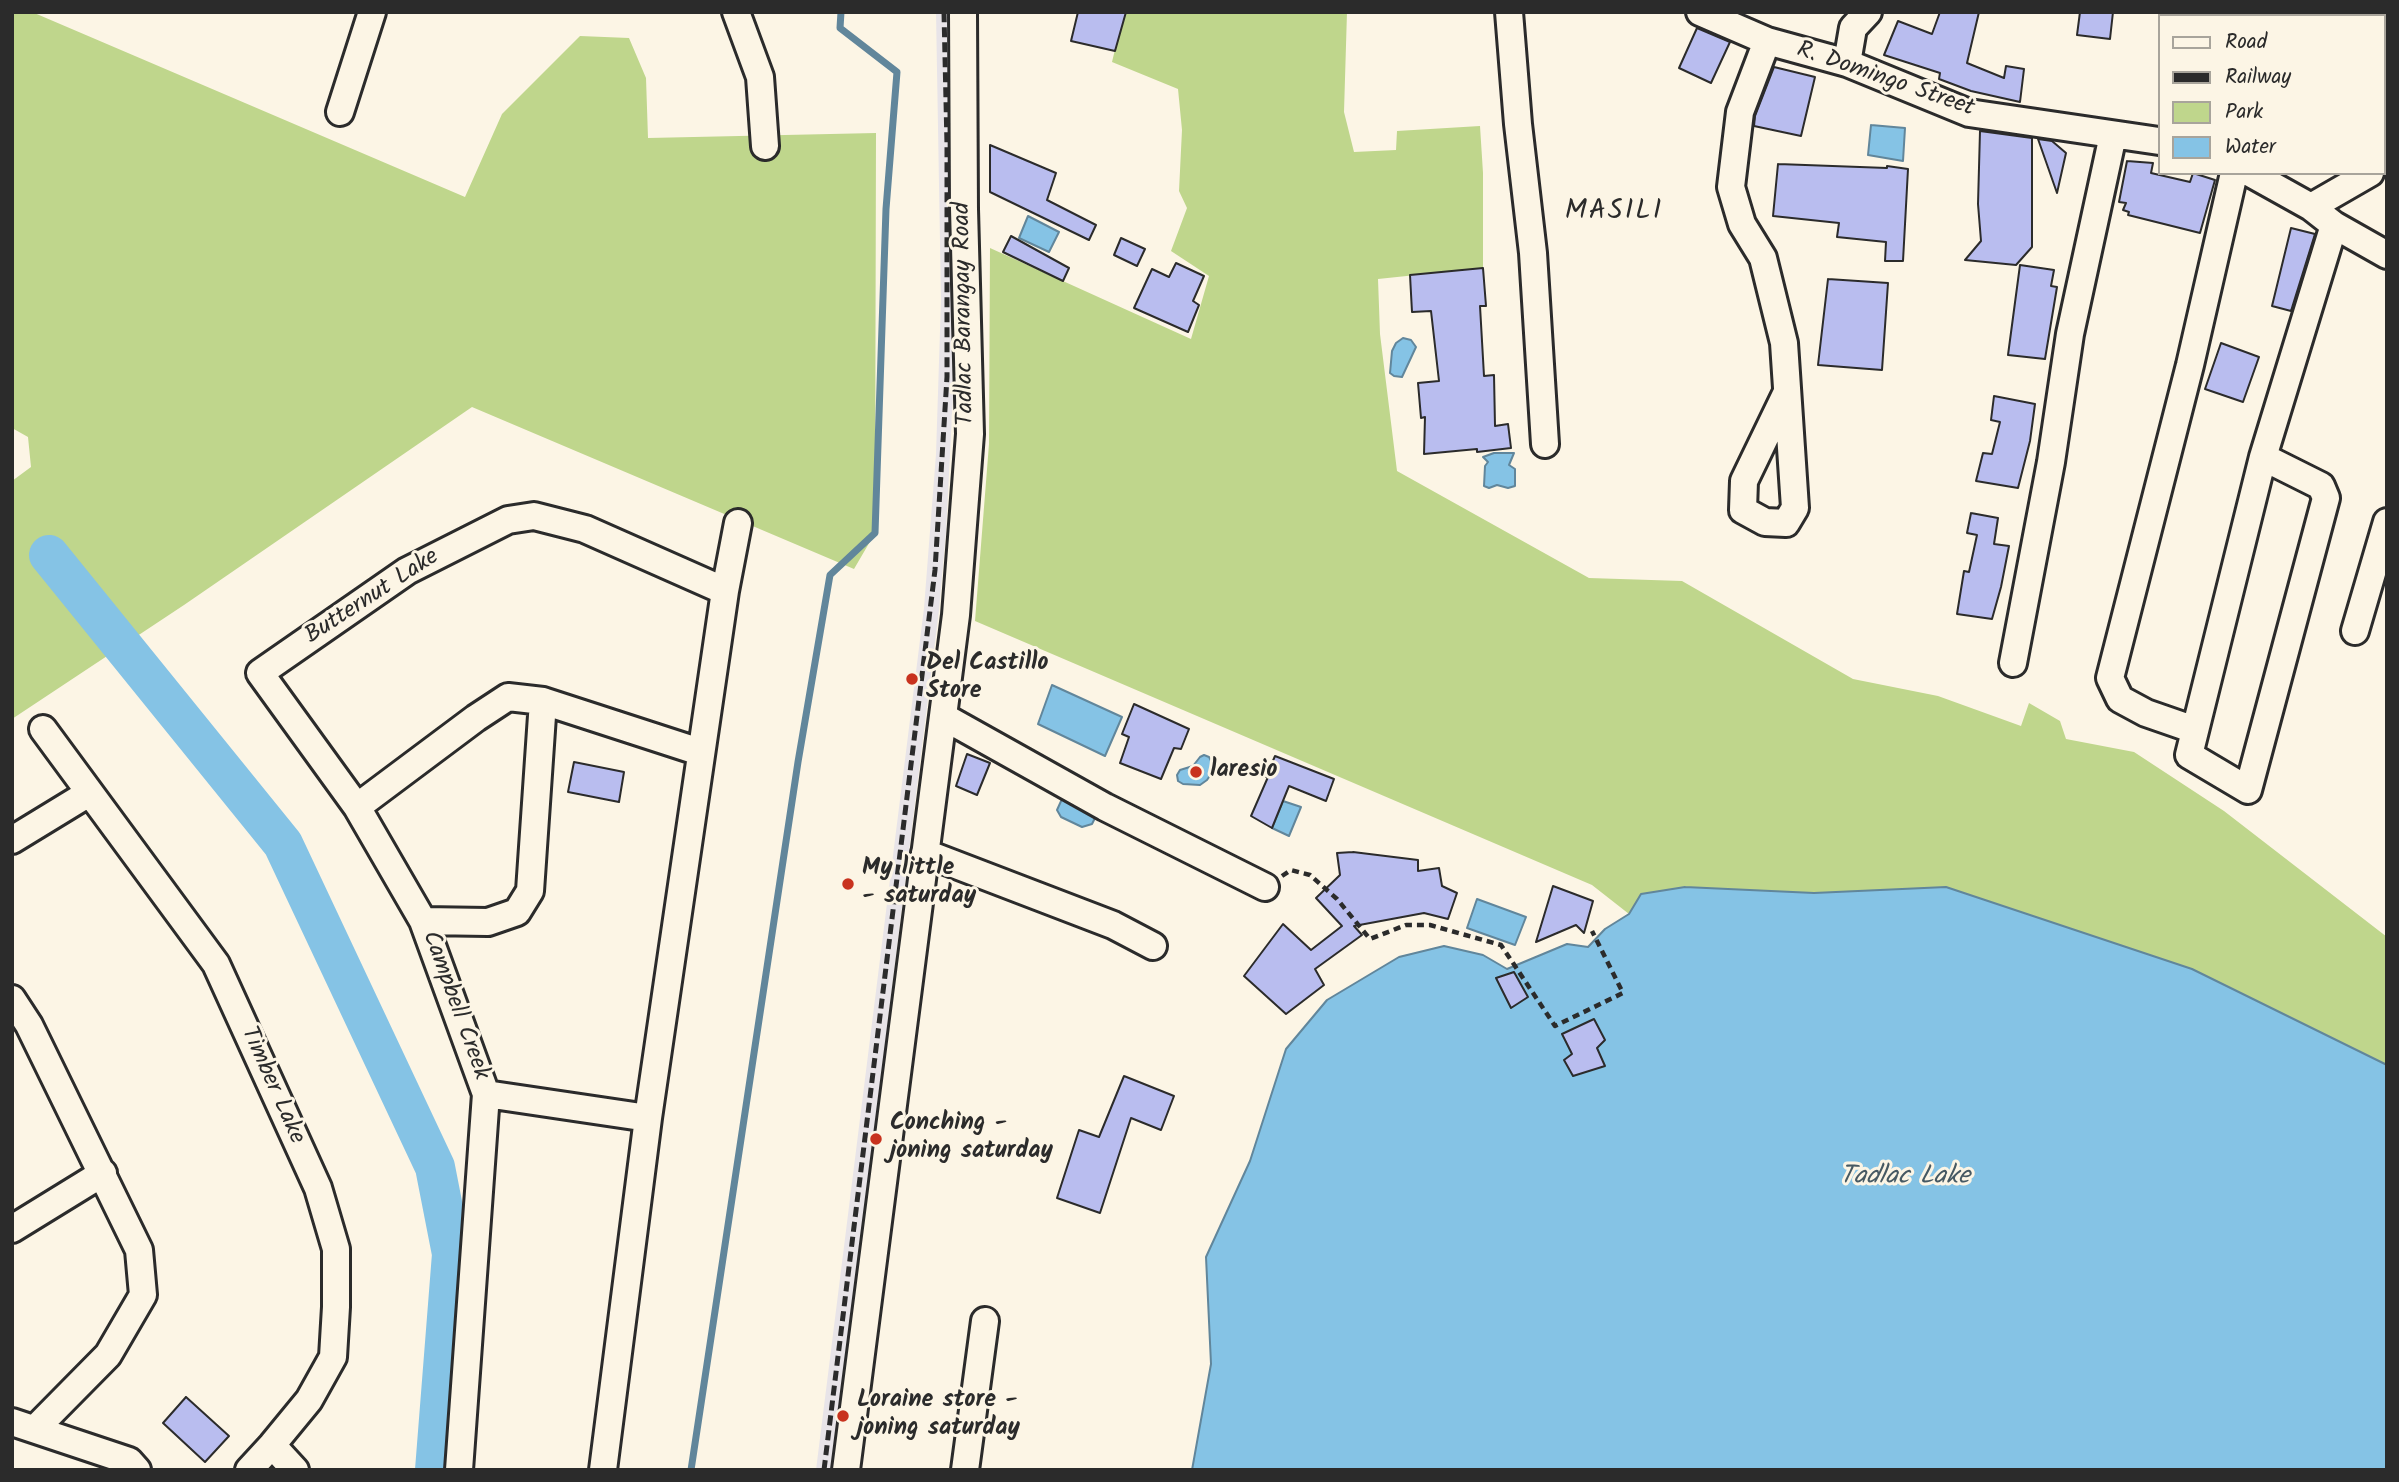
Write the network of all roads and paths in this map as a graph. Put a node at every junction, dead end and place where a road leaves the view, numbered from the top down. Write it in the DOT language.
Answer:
graph roads {
  1 [pos="372,12"];
  2 [pos="736,12"];
  3 [pos="963,12"];
  4 [pos="1508,12"];
  5 [pos="1700,12"];
  6 [pos="1868,12"];
  7 [pos="1767,41"];
  8 [pos="1847,63"];
  9 [pos="340,112"];
  10 [pos="2113,135"];
  11 [pos="2158,141"];
  12 [pos="765,146"];
  13 [pos="2234,175"];
  14 [pos="2254,175"];
  15 [pos="2366,175"];
  16 [pos="2311,206"];
  17 [pos="2334,225"];
  18 [pos="2387,255"];
  19 [pos="1787,392"];
  20 [pos="1545,444"];
  21 [pos="2263,457"];
  22 [pos="2387,522"];
  23 [pos="738,523"];
  24 [pos="725,591"];
  25 [pos="2355,631"];
  26 [pos="2013,663"];
  27 [pos="260,673"];
  28 [pos="543,701"];
  29 [pos="944,717"];
  30 [pos="43,729"];
  31 [pos="2195,730"];
  32 [pos="700,752"];
  33 [pos="89,793"];
  34 [pos="356,807"];
  35 [pos="12,840"];
  36 [pos="925,853"];
  37 [pos="1265,887"];
  38 [pos="423,922"];
  39 [pos="1591,931"];
  40 [pos="1153,946"];
  41 [pos="12,999"];
  42 [pos="21,1030"];
  43 [pos="486,1094"];
  44 [pos="648,1118"];
  45 [pos="103,1173"];
  46 [pos="12,1229"];
  47 [pos="985,1321"];
  48 [pos="24,1426"];
  49 [pos="272,1446"];
  50 [pos="136,1470"];
  51 [pos="249,1470"];
  52 [pos="295,1470"];
  53 [pos="459,1470"];
  54 [pos="603,1470"];
  55 [pos="846,1470"];
  56 [pos="965,1470"];
  1 -- 9 [label="street"];
  2 -- 12 [label="street"];
  3 -- 29 [label="street, Tadlac Barangay Road"];
  4 -- 20 [label="street"];
  5 -- 7 [label="street, R. Domingo Street"];
  6 -- 8 [label="street"];
  7 -- 8 [label="street, R. Domingo Street"];
  7 -- 19 [label="street"];
  8 -- 10 [label="street, R. Domingo Street"];
  10 -- 11 [label="street, R. Domingo Street"];
  10 -- 26 [label="street"];
  13 -- 31 [label="street"];
  14 -- 16 [label="street"];
  15 -- 16 [label="street"];
  16 -- 17 [label="street"];
  17 -- 18 [label="street"];
  17 -- 21 [label="street"];
  21 -- 31 [label="street"];
  21 -- 31 [label="street"];
  22 -- 25 [label="street"];
  23 -- 24 [label="street"];
  24 -- 27 [label="street, Butternut Lake"];
  24 -- 32 [label="street"];
  27 -- 34 [label="street, Campbell Creek"];
  28 -- 32 [label="street"];
  28 -- 34 [label="street"];
  28 -- 38 [label="street"];
  29 -- 36 [label="street, Tadlac Barangay Road"];
  29 -- 37 [label="street"];
  30 -- 33 [label="street, Timber Lake"];
  32 -- 44 [label="street"];
  33 -- 35 [label="street"];
  33 -- 49 [label="street, Timber Lake"];
  34 -- 38 [label="street, Campbell Creek"];
  36 -- 40 [label="street"];
  36 -- 55 [label="street, Tadlac Barangay Road"];
  37 -- 39 [label="path"];
  38 -- 43 [label="street, Campbell Creek"];
  41 -- 42 [label="street"];
  42 -- 45 [label="street"];
  43 -- 44 [label="street"];
  43 -- 53 [label="street, Campbell Creek"];
  44 -- 54 [label="street"];
  45 -- 46 [label="street"];
  45 -- 48 [label="street"];
  47 -- 56 [label="street"];
  48 -- 50 [label="street"];
  49 -- 51 [label="street, Timber Lake"];
  49 -- 52 [label="street"];
}
